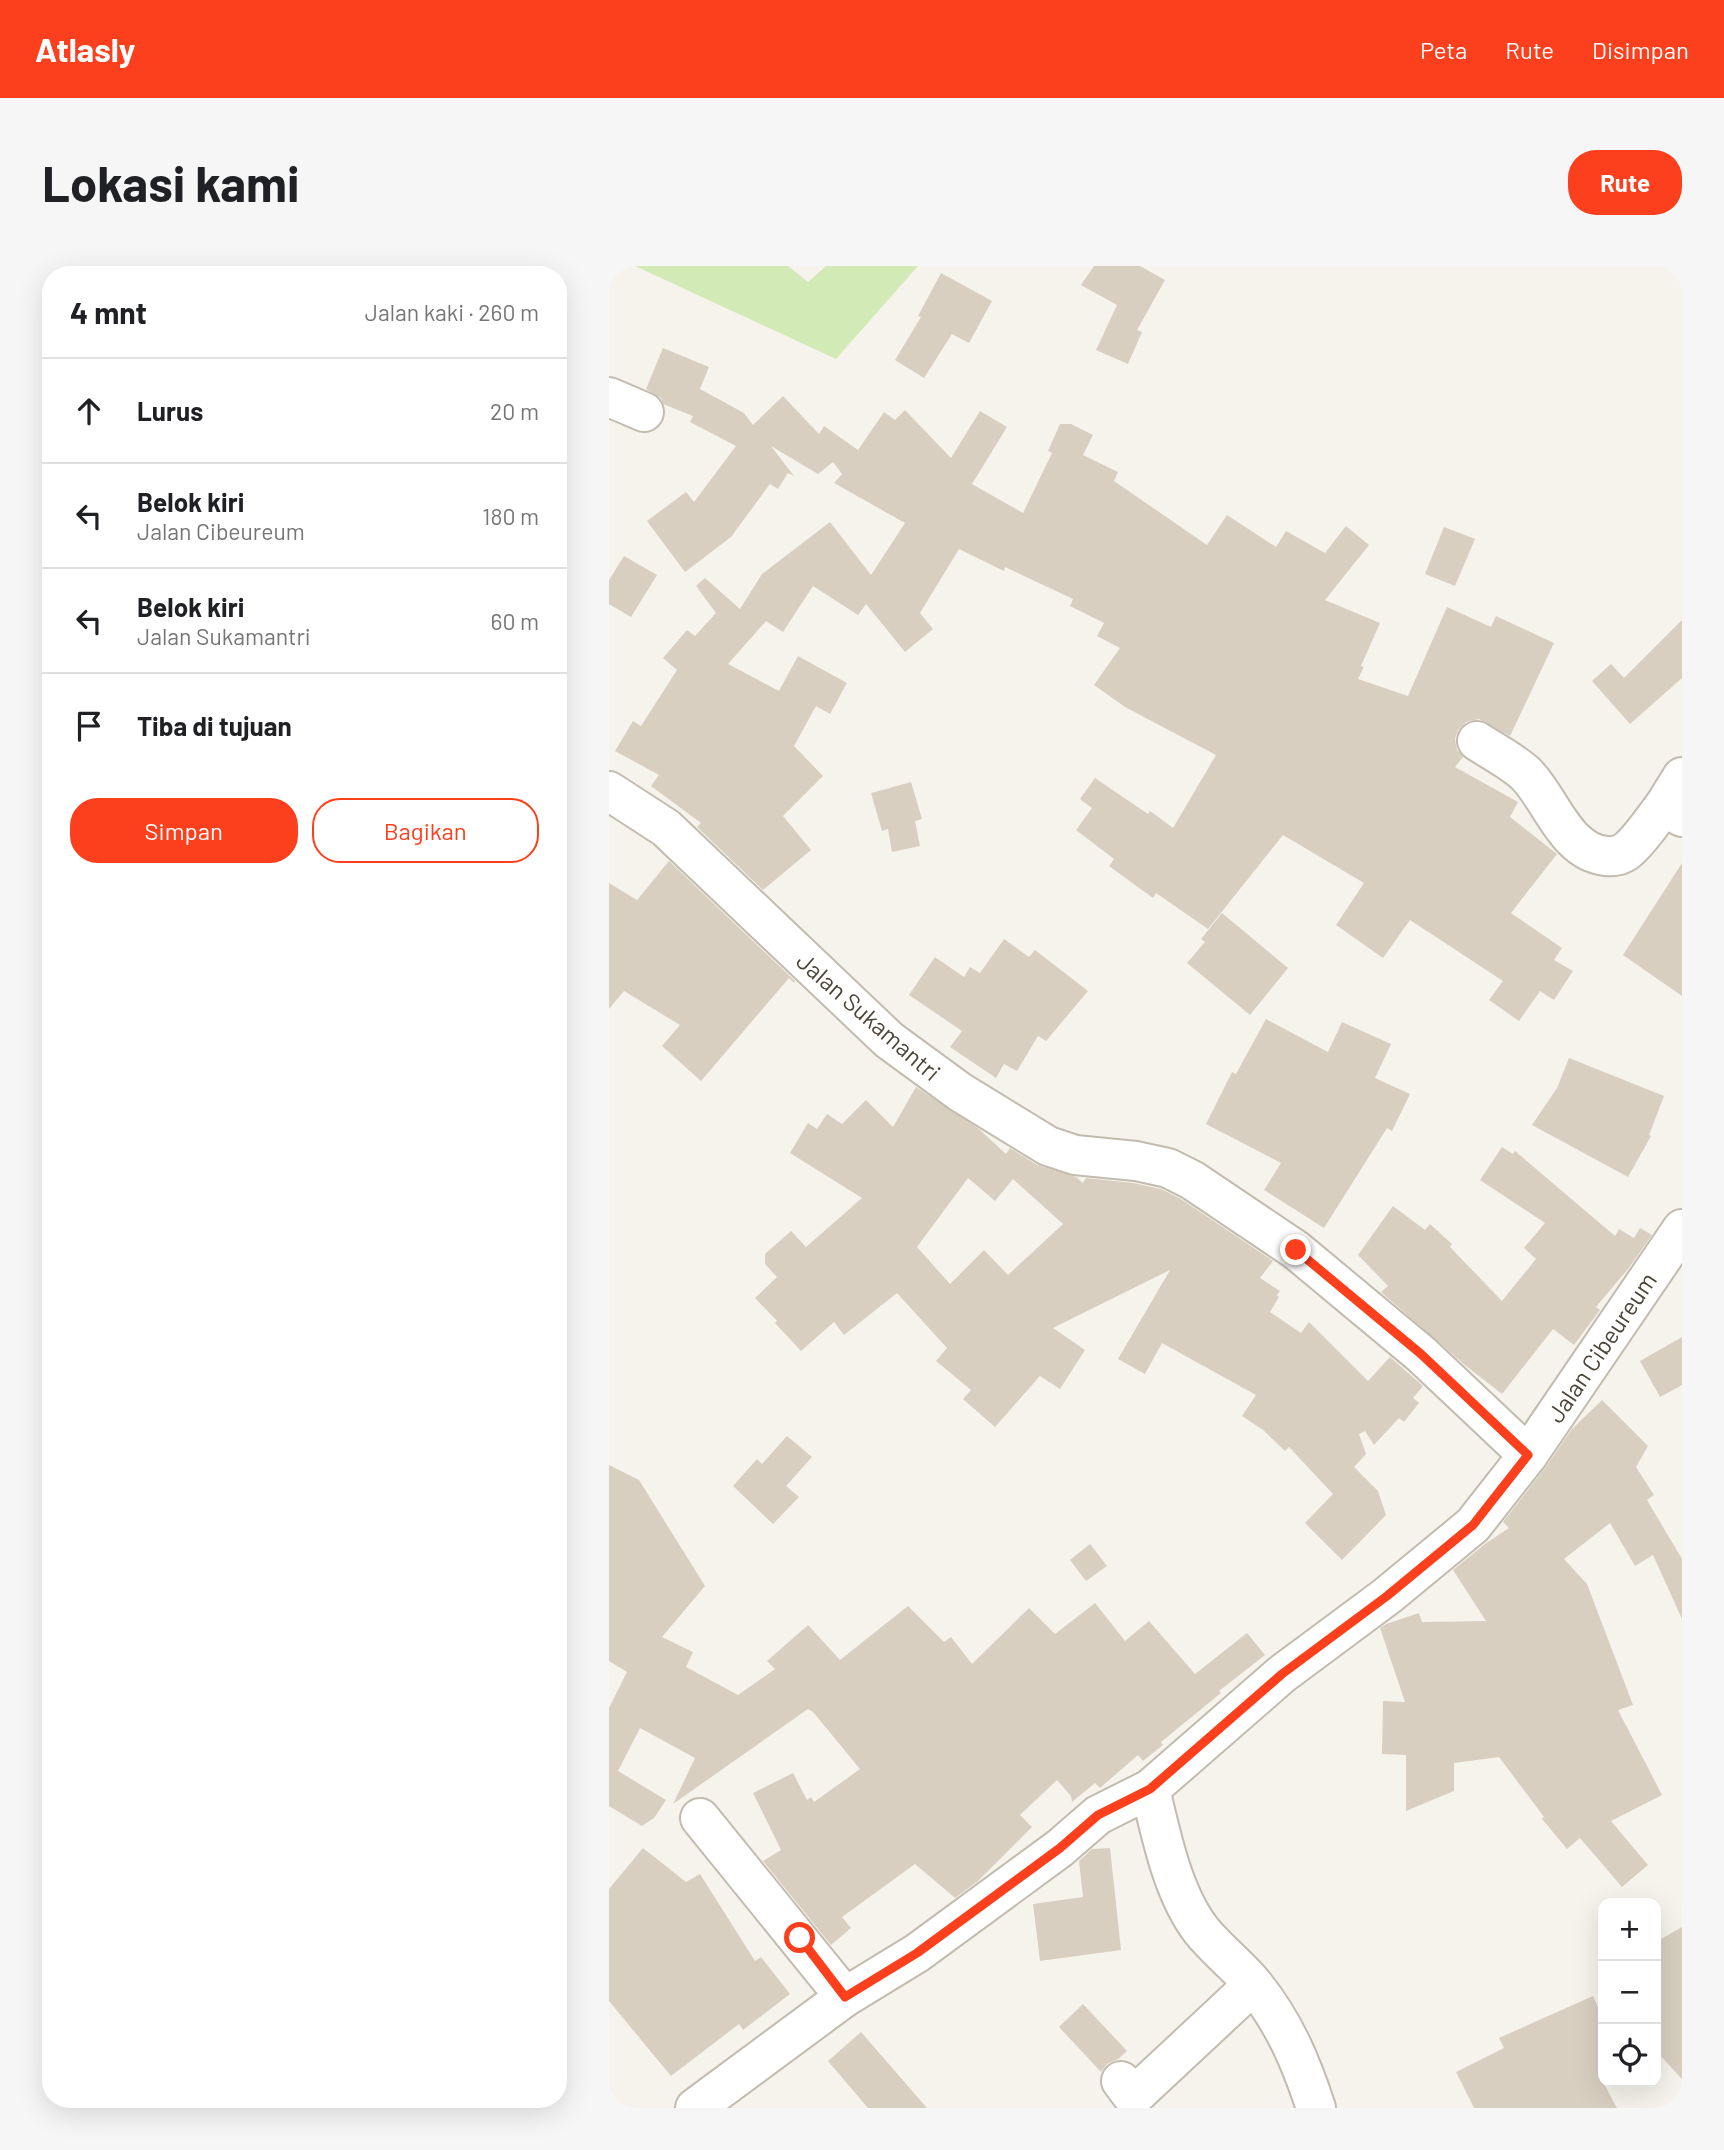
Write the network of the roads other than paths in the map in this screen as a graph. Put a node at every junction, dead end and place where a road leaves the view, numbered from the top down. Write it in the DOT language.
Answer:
graph roads {
  1 [pos="609,397"];
  2 [pos="644,412"];
  3 [pos="1477,741"];
  4 [pos="609,790"];
  5 [pos="1676,800"];
  6 [pos="1682,1229"];
  7 [pos="1528,1455"];
  8 [pos="1150,1789"];
  9 [pos="700,1818"];
  10 [pos="1253,1985"];
  11 [pos="845,1997"];
  12 [pos="1121,2081"];
  13 [pos="695,2108"];
  14 [pos="1316,2108"];
  1 -- 2 [label="street"];
  3 -- 5 [label="street"];
  4 -- 7 [label="street, Jalan Sukamantri"];
  6 -- 7 [label="street, Jalan Cibeureum"];
  7 -- 8 [label="street, Jalan Cibeureum"];
  8 -- 10 [label="street"];
  8 -- 11 [label="street, Jalan Cibeureum"];
  9 -- 11 [label="street"];
  10 -- 12 [label="street"];
  10 -- 14 [label="street"];
  11 -- 13 [label="street, Jalan Cibeureum"];
}
